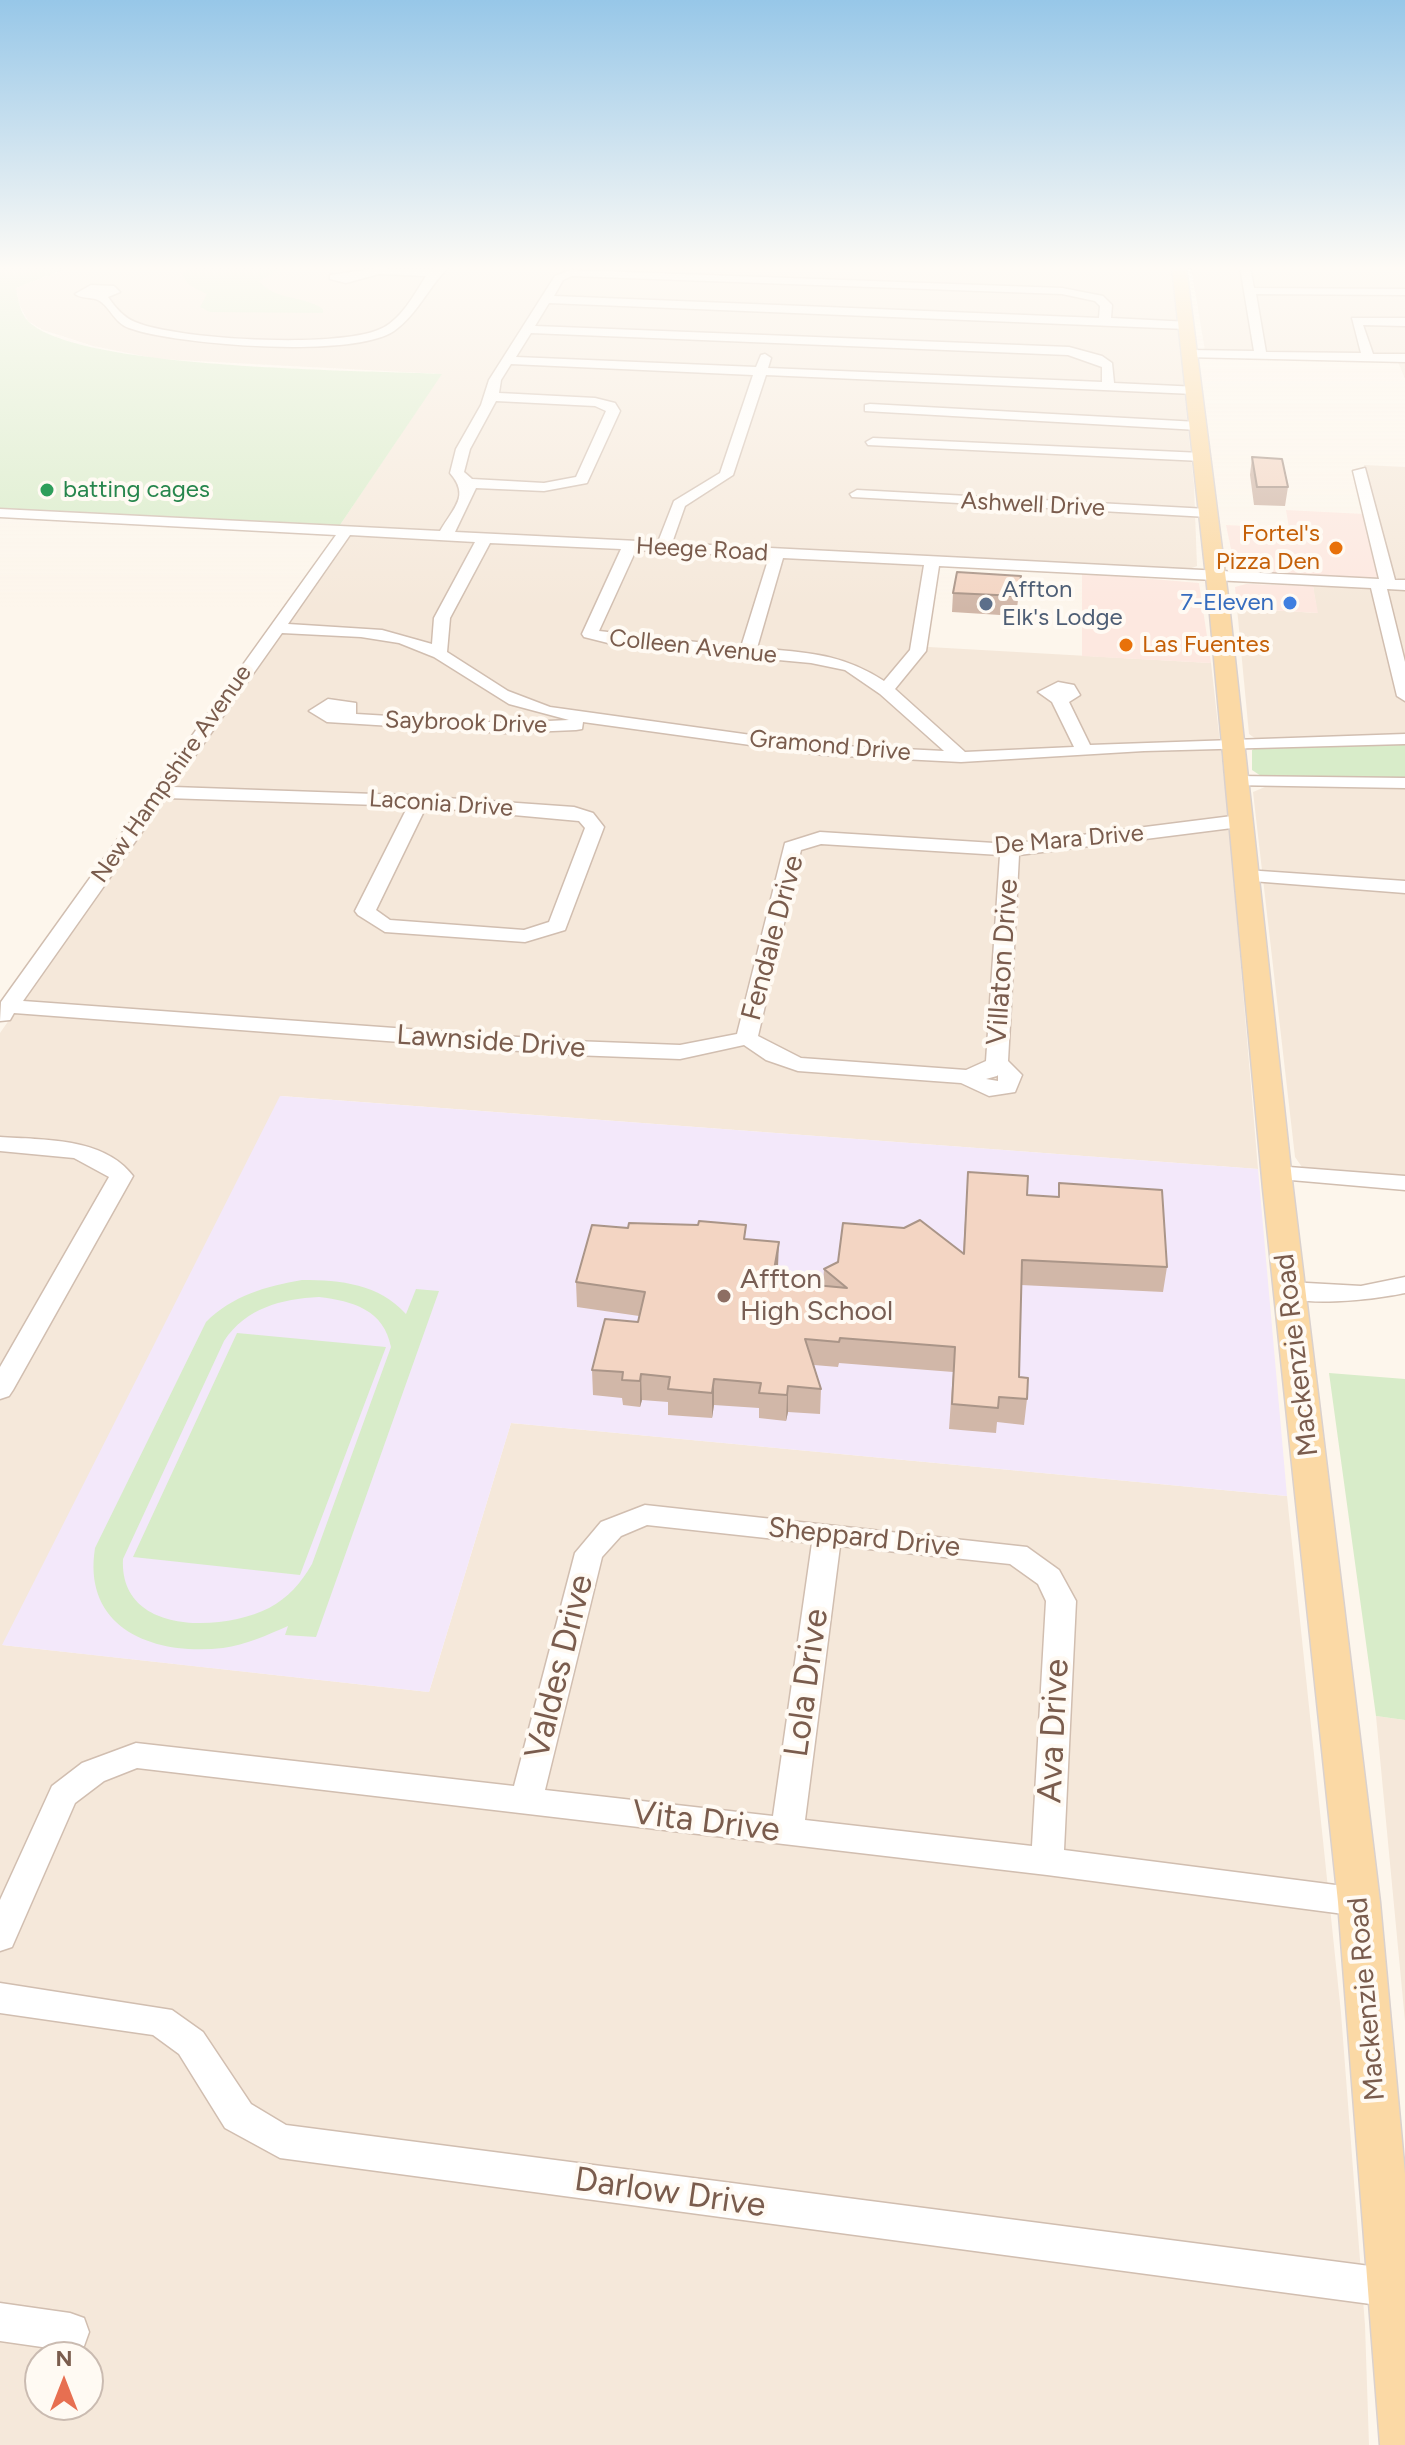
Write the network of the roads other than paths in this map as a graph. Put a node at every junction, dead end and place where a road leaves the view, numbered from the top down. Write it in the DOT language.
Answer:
graph roads {
  1 [pos="495,381"];
  2 [pos="757,381"];
  3 [pos="980,381"];
  4 [pos="1108,381"];
  5 [pos="1193,381"];
  6 [pos="1108,387"];
  7 [pos="1194,390"];
  8 [pos="494,397"];
  9 [pos="870,408"];
  10 [pos="1198,426"];
  11 [pos="873,442"];
  12 [pos="1202,457"];
  13 [pos="1360,471"];
  14 [pos="468,483"];
  15 [pos="857,494"];
  16 [pos="0,513"];
  17 [pos="1208,513"];
  18 [pos="346,531"];
  19 [pos="445,536"];
  20 [pos="485,538"];
  21 [pos="630,546"];
  22 [pos="663,548"];
  23 [pos="777,554"];
  24 [pos="932,562"];
  25 [pos="1216,575"];
  26 [pos="1391,585"];
  27 [pos="440,627"];
  28 [pos="277,628"];
  29 [pos="394,639"];
  30 [pos="748,652"];
  31 [pos="439,653"];
  32 [pos="911,659"];
  33 [pos="850,666"];
  34 [pos="886,690"];
  35 [pos="1405,696"];
  36 [pos="507,699"];
  37 [pos="1060,699"];
  38 [pos="340,717"];
  39 [pos="593,721"];
  40 [pos="471,726"];
  41 [pos="1405,739"];
  42 [pos="1233,745"];
  43 [pos="1085,751"];
  44 [pos="961,757"];
  45 [pos="1236,781"];
  46 [pos="1405,783"];
  47 [pos="158,792"];
  48 [pos="419,803"];
  49 [pos="1240,821"];
  50 [pos="802,841"];
  51 [pos="1010,850"];
  52 [pos="1246,876"];
  53 [pos="1405,887"];
  54 [pos="4,1012"];
  55 [pos="747,1038"];
  56 [pos="0,1144"];
  57 [pos="1276,1173"];
  58 [pos="1405,1183"];
  59 [pos="1405,1285"];
  60 [pos="1289,1290"];
  61 [pos="0,1390"];
  62 [pos="645,1515"];
  63 [pos="827,1534"];
  64 [pos="1061,1601"];
  65 [pos="526,1801"];
  66 [pos="787,1832"];
  67 [pos="1047,1861"];
  68 [pos="1359,1902"];
  69 [pos="0,1937"];
  70 [pos="0,1998"];
  71 [pos="1395,2185"];
  72 [pos="1393,2288"];
  73 [pos="0,2322"];
  74 [pos="70,2332"];
  75 [pos="1405,2445"];
  1 -- 8 [label="street"];
  2 -- 22 [label="street"];
  3 -- 6 [label="street"];
  4 -- 6 [label="street"];
  5 -- 7 [label="main road, Mackenzie Road"];
  6 -- 7 [label="street"];
  7 -- 10 [label="main road, Mackenzie Road"];
  8 -- 14 [label="street"];
  8 -- 14 [label="street"];
  9 -- 10 [label="street"];
  10 -- 12 [label="main road, Mackenzie Road"];
  11 -- 12 [label="street"];
  12 -- 17 [label="main road, Mackenzie Road"];
  13 -- 26 [label="street"];
  14 -- 19 [label="street"];
  15 -- 17 [label="street, Ashwell Drive"];
  16 -- 18 [label="street, Heege Road"];
  17 -- 25 [label="main road, Mackenzie Road"];
  18 -- 19 [label="street, Heege Road"];
  18 -- 28 [label="street, New Hampshire Avenue"];
  19 -- 20 [label="street, Heege Road"];
  20 -- 21 [label="street, Heege Road"];
  20 -- 27 [label="street"];
  21 -- 22 [label="street, Heege Road"];
  21 -- 30 [label="street, Colleen Avenue"];
  22 -- 23 [label="street, Heege Road"];
  23 -- 24 [label="street, Heege Road"];
  23 -- 30 [label="street"];
  24 -- 25 [label="street, Heege Road"];
  24 -- 32 [label="street"];
  25 -- 26 [label="street, Heege Road"];
  25 -- 42 [label="main road, Mackenzie Road"];
  26 -- 35 [label="street"];
  27 -- 29 [label="street"];
  27 -- 31 [label="street"];
  28 -- 29 [label="street, Gramond Drive"];
  28 -- 47 [label="street, New Hampshire Avenue"];
  29 -- 31 [label="street, Gramond Drive"];
  30 -- 33 [label="street, Colleen Avenue"];
  31 -- 36 [label="street, Gramond Drive"];
  32 -- 33 [label="street"];
  32 -- 34 [label="street"];
  33 -- 34 [label="street, Colleen Avenue"];
  34 -- 44 [label="street, Colleen Avenue"];
  36 -- 39 [label="street, Gramond Drive"];
  36 -- 40 [label="street"];
  37 -- 43 [label="street"];
  38 -- 40 [label="street, Saybrook Drive"];
  39 -- 40 [label="street, Saybrook Drive"];
  39 -- 44 [label="street, Gramond Drive"];
  41 -- 42 [label="street, Gramond Drive"];
  42 -- 43 [label="street, Gramond Drive"];
  42 -- 45 [label="main road, Mackenzie Road"];
  43 -- 44 [label="street, Gramond Drive"];
  45 -- 46 [label="street"];
  45 -- 49 [label="main road, Mackenzie Road"];
  47 -- 48 [label="street, Laconia Drive"];
  47 -- 54 [label="street, New Hampshire Avenue"];
  48 -- 48 [label="street, Laconia Drive"];
  49 -- 51 [label="street, De Mara Drive"];
  49 -- 52 [label="main road, Mackenzie Road"];
  50 -- 51 [label="street, De Mara Drive"];
  50 -- 55 [label="street, Fendale Drive"];
  51 -- 55 [label="street, Villaton Drive"];
  52 -- 53 [label="street"];
  52 -- 57 [label="main road, Mackenzie Road"];
  54 -- 55 [label="street, Lawnside Drive"];
  56 -- 61 [label="street"];
  57 -- 58 [label="street"];
  57 -- 60 [label="main road, Mackenzie Road"];
  59 -- 60 [label="street"];
  60 -- 68 [label="main road, Mackenzie Road"];
  62 -- 63 [label="street, Sheppard Drive"];
  62 -- 65 [label="street, Valdes Drive"];
  63 -- 64 [label="street, Sheppard Drive"];
  63 -- 66 [label="street, Lola Drive"];
  64 -- 67 [label="street, Ava Drive"];
  65 -- 66 [label="street, Vita Drive"];
  65 -- 69 [label="street, Vita Drive"];
  66 -- 67 [label="street, Vita Drive"];
  67 -- 68 [label="street, Vita Drive"];
  68 -- 71 [label="main road, Mackenzie Road"];
  70 -- 72 [label="street, Darlow Drive"];
  71 -- 72 [label="main road, Mackenzie Road"];
  72 -- 75 [label="main road, Mackenzie Road"];
  73 -- 74 [label="street"];
}
